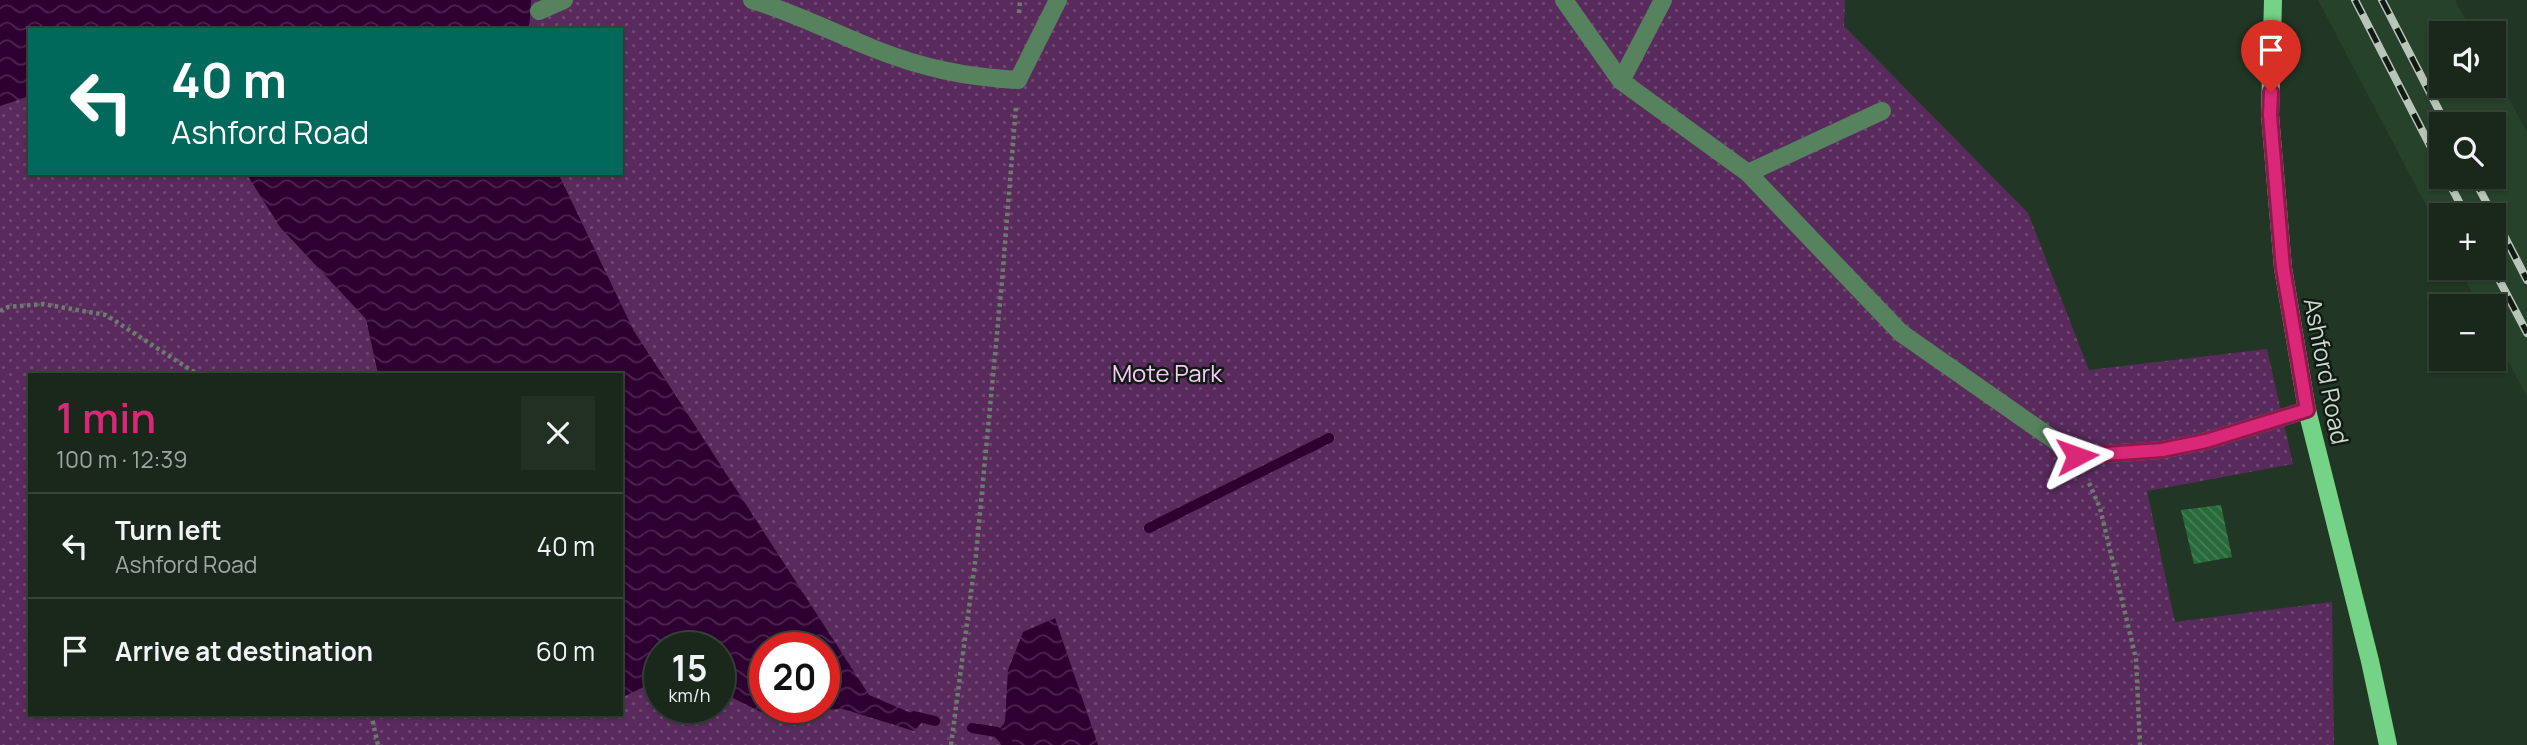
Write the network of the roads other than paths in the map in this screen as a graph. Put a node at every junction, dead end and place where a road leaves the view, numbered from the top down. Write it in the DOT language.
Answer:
graph roads {
  1 [pos="564,0"];
  2 [pos="752,0"];
  3 [pos="1058,0"];
  4 [pos="1564,0"];
  5 [pos="1663,0"];
  6 [pos="2273,0"];
  7 [pos="539,11"];
  8 [pos="1621,81"];
  9 [pos="1882,111"];
  10 [pos="1748,173"];
  11 [pos="2307,410"];
  12 [pos="2388,745"];
  1 -- 7 [label="lane"];
  2 -- 3 [label="lane"];
  4 -- 8 [label="lane"];
  5 -- 8 [label="lane"];
  6 -- 11 [label="main road, Ashford Road"];
  8 -- 10 [label="lane"];
  9 -- 10 [label="lane"];
  10 -- 11 [label="lane"];
  11 -- 12 [label="main road, Ashford Road"];
}
